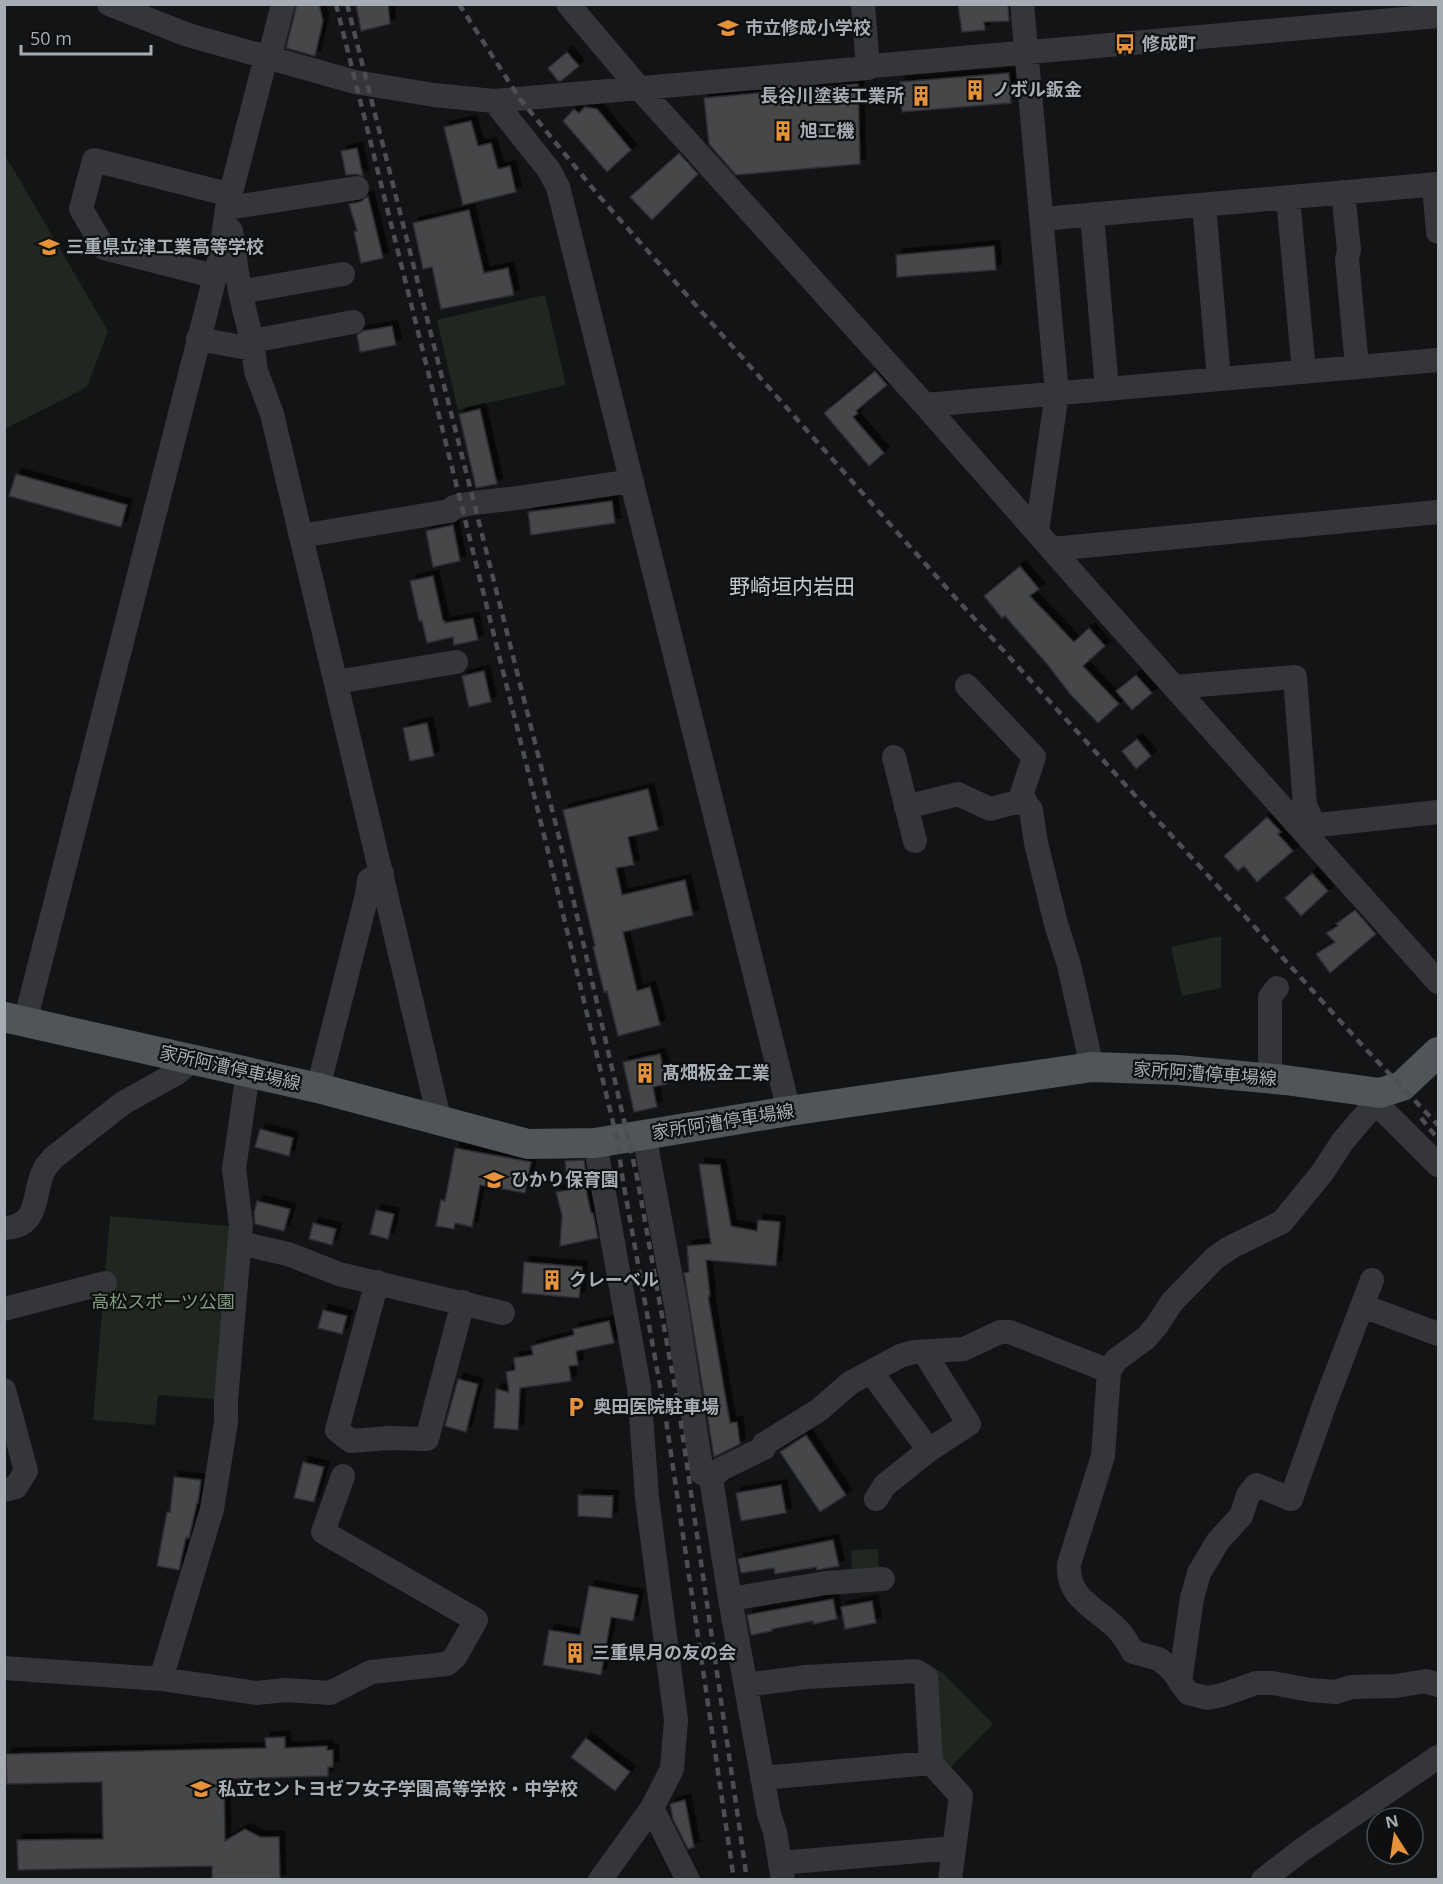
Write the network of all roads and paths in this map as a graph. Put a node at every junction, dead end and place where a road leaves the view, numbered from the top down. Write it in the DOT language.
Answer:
graph roads {
  1 [pos="109,4"];
  2 [pos="283,4"];
  3 [pos="568,4"];
  4 [pos="863,4"];
  5 [pos="1022,4"];
  6 [pos="1438,16"];
  7 [pos="1026,52"];
  8 [pos="267,57"];
  9 [pos="868,68"];
  10 [pos="640,89"];
  11 [pos="494,101"];
  12 [pos="1436,184"];
  13 [pos="357,188"];
  14 [pos="1344,192"];
  15 [pos="1288,197"];
  16 [pos="229,201"];
  17 [pos="1204,205"];
  18 [pos="1092,215"];
  19 [pos="1042,219"];
  20 [pos="1438,232"];
  21 [pos="343,274"];
  22 [pos="214,276"];
  23 [pos="240,292"];
  24 [pos="354,322"];
  25 [pos="198,339"];
  26 [pos="252,345"];
  27 [pos="1438,360"];
  28 [pos="1357,367"];
  29 [pos="1304,372"];
  30 [pos="1219,379"];
  31 [pos="1107,389"];
  32 [pos="1057,393"];
  33 [pos="925,405"];
  34 [pos="632,481"];
  35 [pos="1438,512"];
  36 [pos="301,536"];
  37 [pos="1045,540"];
  38 [pos="456,662"];
  39 [pos="336,682"];
  40 [pos="967,686"];
  41 [pos="1174,687"];
  42 [pos="894,757"];
  43 [pos="1026,802"];
  44 [pos="906,807"];
  45 [pos="1438,812"];
  46 [pos="1307,826"];
  47 [pos="915,841"];
  48 [pos="382,873"];
  49 [pos="1438,982"];
  50 [pos="1277,988"];
  51 [pos="15,1020"];
  52 [pos="1438,1052"];
  53 [pos="193,1060"];
  54 [pos="1092,1067"];
  55 [pos="248,1072"];
  56 [pos="1269,1079"];
  57 [pos="318,1088"];
  58 [pos="1380,1093"];
  59 [pos="789,1111"];
  60 [pos="440,1122"];
  61 [pos="644,1134"];
  62 [pos="595,1143"];
  63 [pos="1438,1165"];
  64 [pos="4,1228"];
  65 [pos="239,1243"];
  66 [pos="1372,1280"];
  67 [pos="377,1282"];
  68 [pos="105,1283"];
  69 [pos="463,1302"];
  70 [pos="1363,1306"];
  71 [pos="4,1310"];
  72 [pos="503,1313"];
  73 [pos="1438,1334"];
  74 [pos="924,1352"];
  75 [pos="1109,1371"];
  76 [pos="871,1372"];
  77 [pos="4,1390"];
  78 [pos="929,1450"];
  79 [pos="343,1476"];
  80 [pos="711,1478"];
  81 [pos="4,1490"];
  82 [pos="876,1499"];
  83 [pos="883,1579"];
  84 [pos="730,1599"];
  85 [pos="4,1668"];
  86 [pos="161,1679"];
  87 [pos="1180,1682"];
  88 [pos="1438,1684"];
  89 [pos="746,1685"];
  90 [pos="1438,1757"];
  91 [pos="931,1763"];
  92 [pos="762,1778"];
  93 [pos="652,1808"];
  94 [pos="954,1848"];
  95 [pos="782,1871"];
  96 [pos="600,1880"];
  97 [pos="688,1880"];
  98 [pos="950,1880"];
  99 [pos="1263,1880"];
  1 -- 8 [label="street"];
  2 -- 8 [label="street"];
  3 -- 10 [label="street"];
  4 -- 9 [label="street"];
  5 -- 7 [label="street"];
  6 -- 7 [label="street"];
  7 -- 9 [label="street"];
  7 -- 19 [label="street"];
  8 -- 11 [label="street"];
  8 -- 16 [label="street"];
  9 -- 10 [label="street"];
  10 -- 11 [label="street"];
  10 -- 33 [label="street"];
  11 -- 34 [label="street"];
  12 -- 14 [label="street"];
  12 -- 20 [label="street"];
  13 -- 16 [label="street"];
  14 -- 15 [label="street"];
  14 -- 28 [label="street"];
  15 -- 17 [label="street"];
  15 -- 29 [label="street"];
  16 -- 22 [label="street"];
  16 -- 22 [label="street"];
  16 -- 23 [label="street"];
  17 -- 18 [label="street"];
  17 -- 30 [label="street"];
  18 -- 19 [label="street"];
  18 -- 31 [label="street"];
  19 -- 32 [label="street"];
  21 -- 23 [label="street"];
  22 -- 25 [label="street"];
  23 -- 26 [label="street"];
  24 -- 26 [label="street"];
  25 -- 26 [label="street"];
  25 -- 51 [label="street"];
  26 -- 36 [label="street"];
  27 -- 28 [label="street"];
  28 -- 29 [label="street"];
  29 -- 30 [label="street"];
  30 -- 31 [label="street"];
  31 -- 32 [label="street"];
  32 -- 33 [label="street"];
  32 -- 37 [label="street"];
  33 -- 37 [label="street"];
  34 -- 36 [label="street"];
  34 -- 59 [label="street"];
  35 -- 37 [label="street"];
  36 -- 39 [label="street"];
  37 -- 41 [label="street"];
  38 -- 39 [label="street"];
  39 -- 48 [label="street"];
  40 -- 43 [label="street"];
  41 -- 46 [label="street"];
  41 -- 46 [label="street"];
  42 -- 44 [label="street"];
  43 -- 44 [label="street"];
  43 -- 54 [label="street"];
  44 -- 47 [label="street"];
  45 -- 46 [label="street"];
  46 -- 49 [label="street"];
  48 -- 57 [label="street"];
  48 -- 60 [label="street"];
  50 -- 56 [label="street"];
  51 -- 53 [label="main road, 家所阿漕停車場線"];
  52 -- 58 [label="main road"];
  53 -- 55 [label="main road, 家所阿漕停車場線"];
  53 -- 64 [label="street"];
  54 -- 56 [label="main road, 家所阿漕停車場線"];
  54 -- 59 [label="main road, 家所阿漕停車場線"];
  55 -- 57 [label="main road, 家所阿漕停車場線"];
  55 -- 65 [label="street"];
  56 -- 58 [label="main road, 家所阿漕停車場線"];
  57 -- 60 [label="main road, 家所阿漕停車場線"];
  58 -- 63 [label="street"];
  58 -- 75 [label="street"];
  59 -- 61 [label="main road, 家所阿漕停車場線"];
  60 -- 62 [label="main road, 家所阿漕停車場線"];
  61 -- 62 [label="main road, 家所阿漕停車場線"];
  61 -- 80 [label="street"];
  62 -- 93 [label="street"];
  65 -- 67 [label="street"];
  65 -- 86 [label="street"];
  66 -- 70 [label="street"];
  67 -- 69 [label="street"];
  67 -- 69 [label="street"];
  68 -- 71 [label="street"];
  69 -- 72 [label="street"];
  70 -- 73 [label="street"];
  70 -- 87 [label="street"];
  74 -- 75 [label="street"];
  74 -- 76 [label="street"];
  74 -- 78 [label="street"];
  75 -- 87 [label="street"];
  76 -- 78 [label="street"];
  76 -- 80 [label="street"];
  77 -- 81 [label="street"];
  78 -- 82 [label="street"];
  79 -- 86 [label="street"];
  80 -- 84 [label="street"];
  83 -- 84 [label="street"];
  84 -- 89 [label="street"];
  85 -- 86 [label="street"];
  87 -- 88 [label="street"];
  89 -- 91 [label="street"];
  89 -- 92 [label="street"];
  90 -- 99 [label="street"];
  91 -- 92 [label="street"];
  91 -- 94 [label="street"];
  92 -- 95 [label="street"];
  93 -- 96 [label="street"];
  93 -- 97 [label="street"];
  94 -- 95 [label="street"];
  94 -- 98 [label="street"];
}
